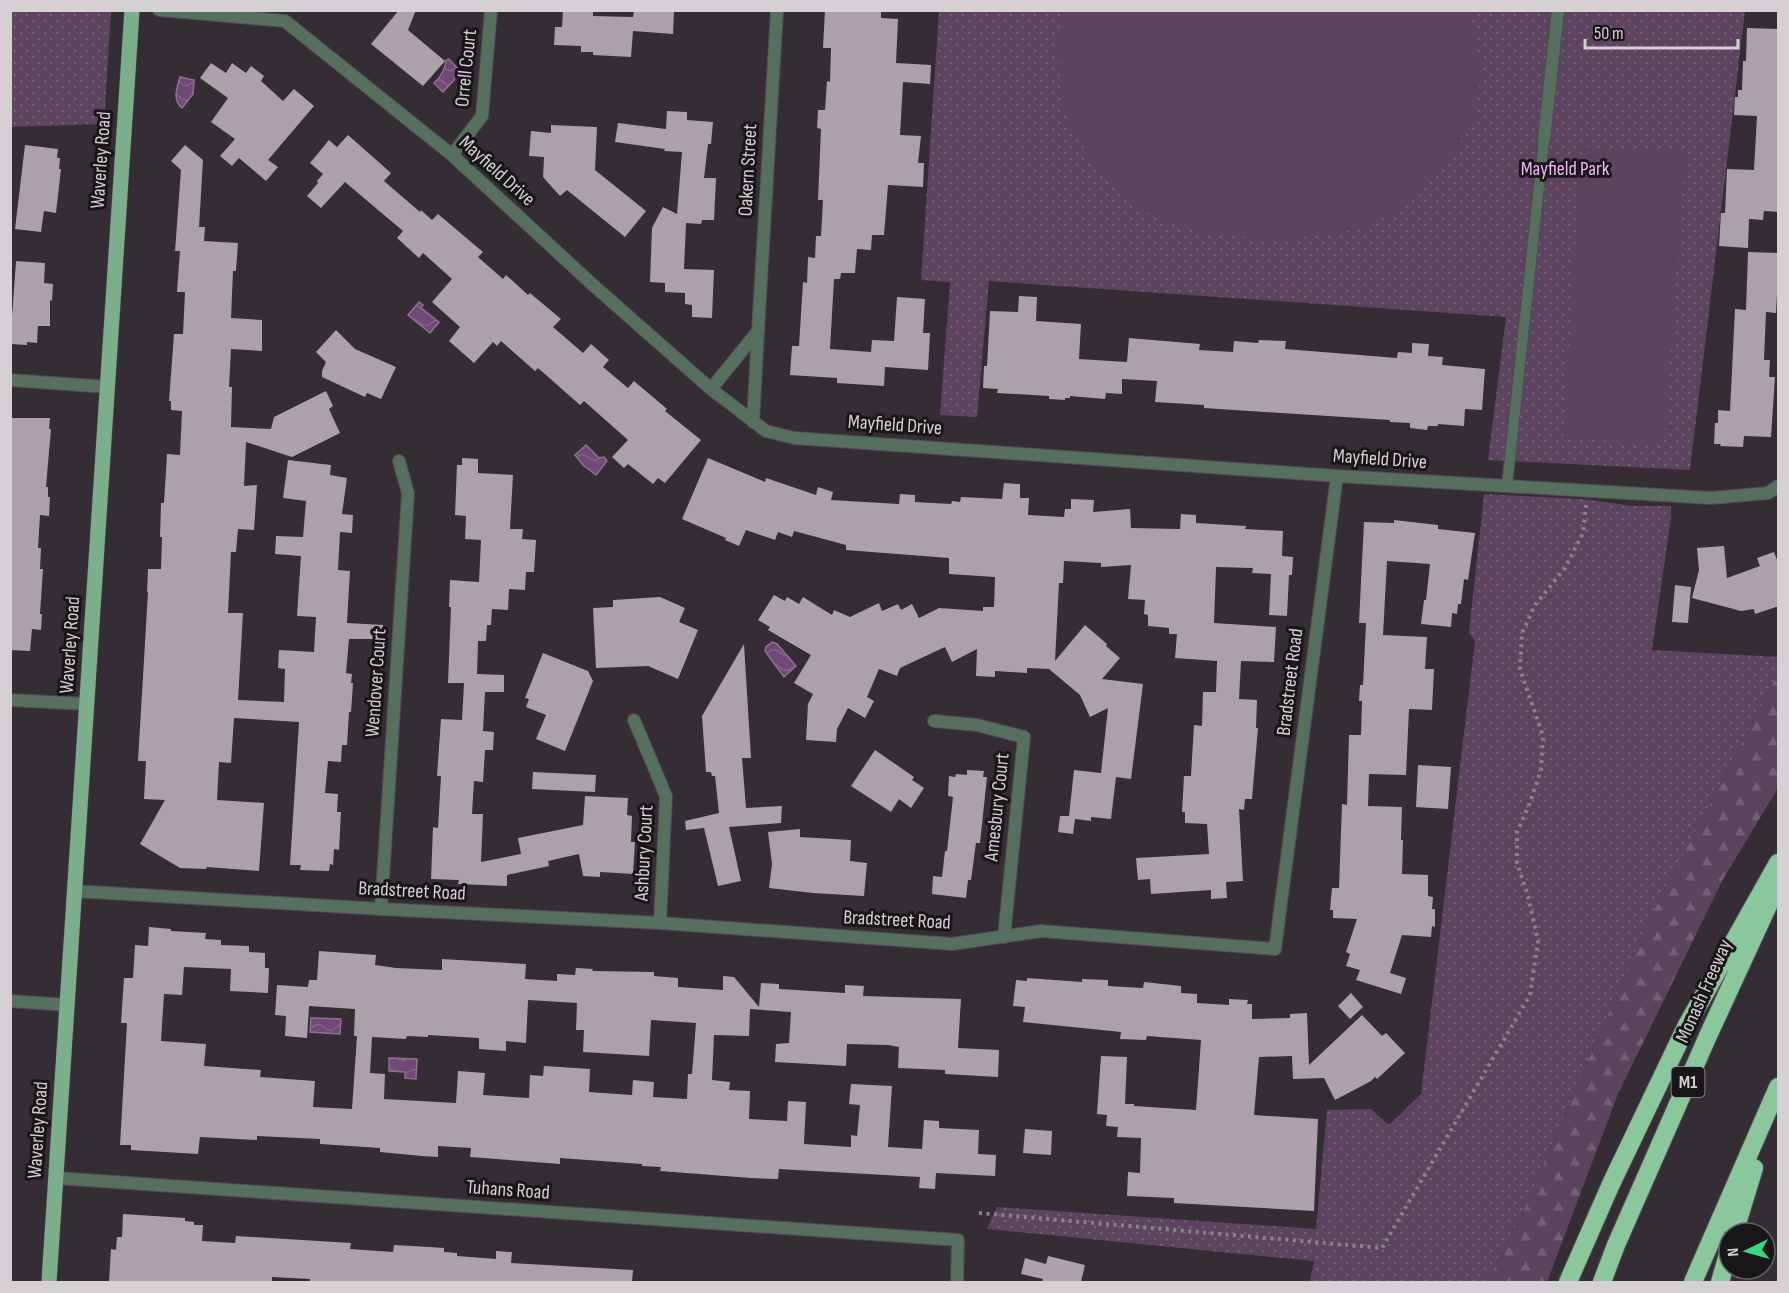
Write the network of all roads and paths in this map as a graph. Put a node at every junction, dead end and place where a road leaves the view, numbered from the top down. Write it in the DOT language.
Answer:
graph roads {
  1 [pos="132,10"];
  2 [pos="159,10"];
  3 [pos="491,10"];
  4 [pos="777,10"];
  5 [pos="1558,10"];
  6 [pos="1544,139"];
  7 [pos="452,155"];
  8 [pos="758,331"];
  9 [pos="10,380"];
  10 [pos="108,387"];
  11 [pos="711,389"];
  12 [pos="753,422"];
  13 [pos="399,461"];
  14 [pos="1337,476"];
  15 [pos="1507,486"];
  16 [pos="1779,486"];
  17 [pos="1587,490"];
  18 [pos="10,700"];
  19 [pos="88,704"];
  20 [pos="634,720"];
  21 [pos="934,721"];
  22 [pos="1779,863"];
  23 [pos="1779,884"];
  24 [pos="74,891"];
  25 [pos="381,909"];
  26 [pos="660,923"];
  27 [pos="1004,937"];
  28 [pos="10,1001"];
  29 [pos="67,1005"];
  30 [pos="1778,1089"];
  31 [pos="56,1178"];
  32 [pos="979,1213"];
  33 [pos="1738,1221"];
  34 [pos="49,1282"];
  35 [pos="957,1282"];
  36 [pos="1568,1282"];
  37 [pos="1602,1282"];
  38 [pos="1693,1282"];
  1 -- 10 [label="main road, Waverley Road"];
  2 -- 7 [label="street, Mayfield Drive"];
  3 -- 7 [label="street, Orrell Court"];
  4 -- 8 [label="street, Oakern Street"];
  5 -- 6 [label="street"];
  6 -- 15 [label="lane"];
  7 -- 11 [label="street, Mayfield Drive"];
  8 -- 11 [label="street"];
  8 -- 12 [label="street, Oakern Street"];
  9 -- 10 [label="street"];
  10 -- 19 [label="main road, Waverley Road"];
  11 -- 12 [label="street, Mayfield Drive"];
  12 -- 14 [label="street, Mayfield Drive"];
  13 -- 25 [label="street, Wendover Court"];
  14 -- 15 [label="street, Mayfield Drive"];
  14 -- 27 [label="street, Bradstreet Road"];
  15 -- 17 [label="street, Mayfield Drive"];
  16 -- 17 [label="street, Mayfield Drive"];
  17 -- 32 [label="path"];
  18 -- 19 [label="street"];
  19 -- 24 [label="main road, Waverley Road"];
  20 -- 26 [label="street, Ashbury Court"];
  21 -- 27 [label="street, Amesbury Court"];
  22 -- 36 [label="highway"];
  23 -- 37 [label="highway, Monash Freeway / M1"];
  24 -- 25 [label="street, Bradstreet Road"];
  24 -- 29 [label="main road, Waverley Road"];
  25 -- 26 [label="street, Bradstreet Road"];
  26 -- 27 [label="street, Bradstreet Road"];
  28 -- 29 [label="street"];
  29 -- 31 [label="main road, Waverley Road"];
  30 -- 33 [label="highway"];
  30 -- 38 [label="highway"];
  31 -- 34 [label="main road, Waverley Road"];
  31 -- 35 [label="street, Tuhans Road"];
}
